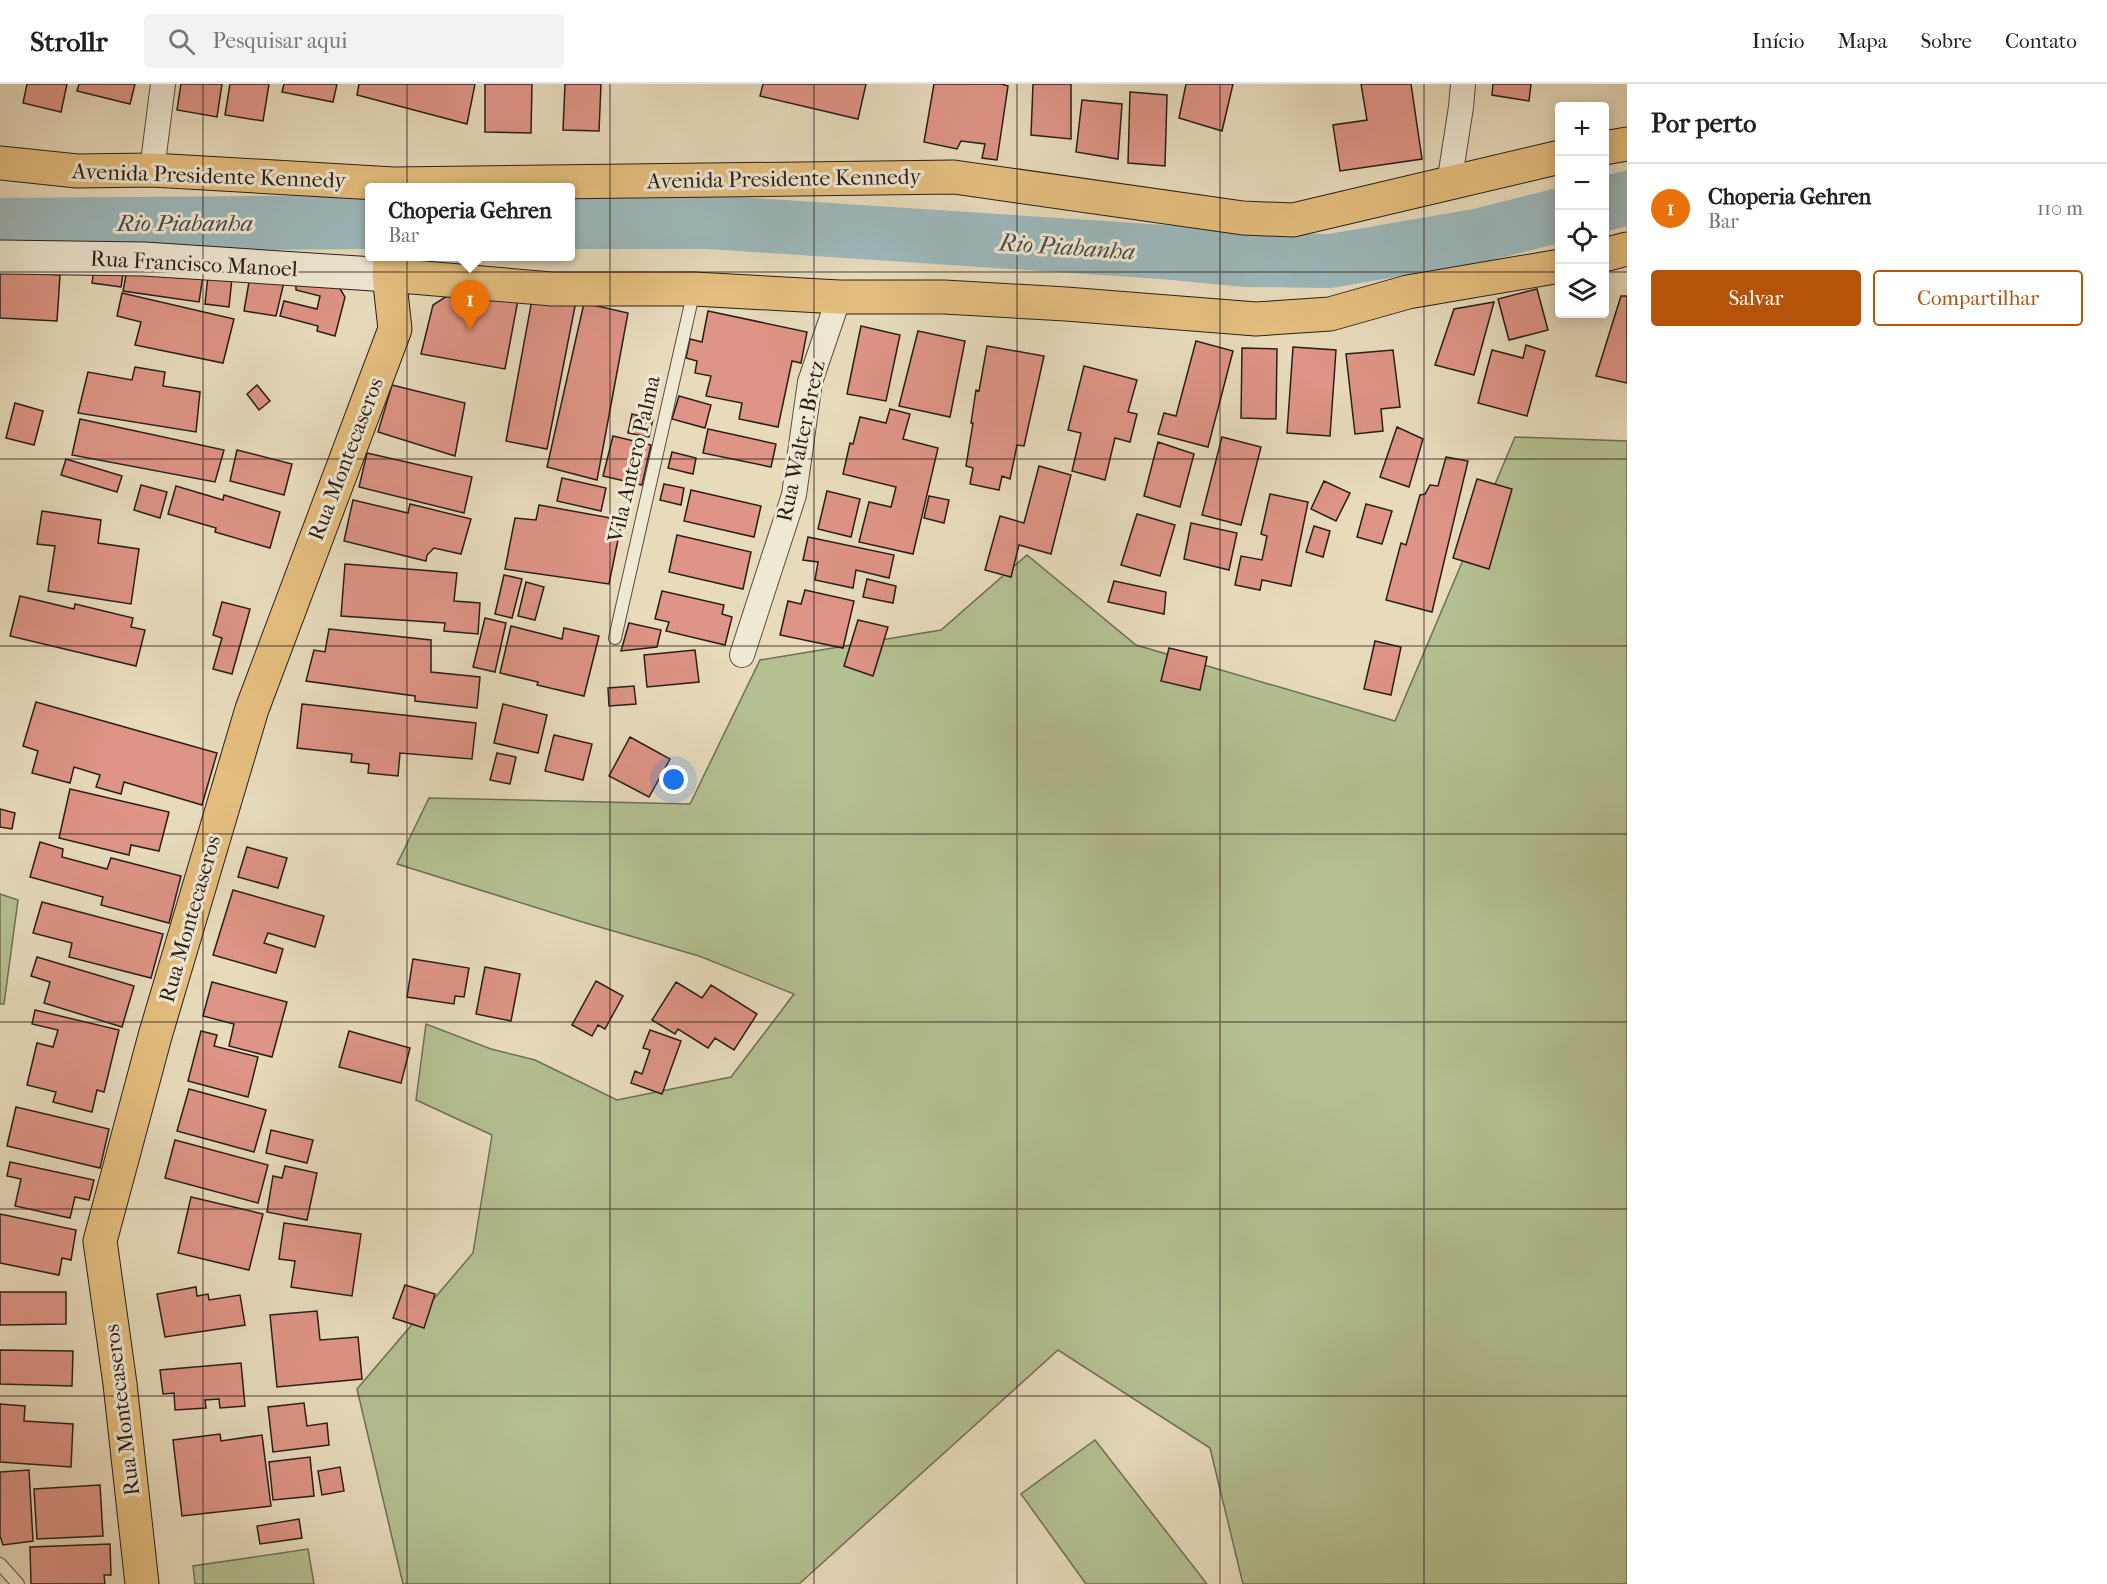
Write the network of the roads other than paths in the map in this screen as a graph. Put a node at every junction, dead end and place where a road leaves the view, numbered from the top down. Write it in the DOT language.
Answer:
graph roads {
  1 [pos="163,84"];
  2 [pos="1463,84"];
  3 [pos="1627,144"];
  4 [pos="1609,147"];
  5 [pos="1555,158"];
  6 [pos="0,163"];
  7 [pos="152,170"];
  8 [pos="575,183"];
  9 [pos="365,184"];
  10 [pos="1449,184"];
  11 [pos="1627,249"];
  12 [pos="1609,254"];
  13 [pos="0,257"];
  14 [pos="389,266"];
  15 [pos="1555,268"];
  16 [pos="694,289"];
  17 [pos="839,297"];
  18 [pos="615,638"];
  19 [pos="742,655"];
  20 [pos="0,1564"];
  21 [pos="18,1584"];
  22 [pos="142,1584"];
  1 -- 7 [label="street"];
  2 -- 10 [label="street"];
  3 -- 4 [label="main road"];
  5 -- 10 [label="main road, Avenida Presidente Kennedy"];
  6 -- 7 [label="main road, Avenida Presidente Kennedy"];
  7 -- 9 [label="main road, Avenida Presidente Kennedy"];
  8 -- 10 [label="main road, Avenida Presidente Kennedy"];
  11 -- 12 [label="main road"];
  13 -- 14 [label="main road, Rua Francisco Manoel"];
  14 -- 16 [label="main road"];
  14 -- 22 [label="main road, Rua Montecaseros"];
  15 -- 17 [label="main road"];
  16 -- 17 [label="main road"];
  16 -- 18 [label="lane, Vila Antero Palma"];
  17 -- 19 [label="street, Rua Walter Bretz"];
  20 -- 21 [label="lane"];
}
